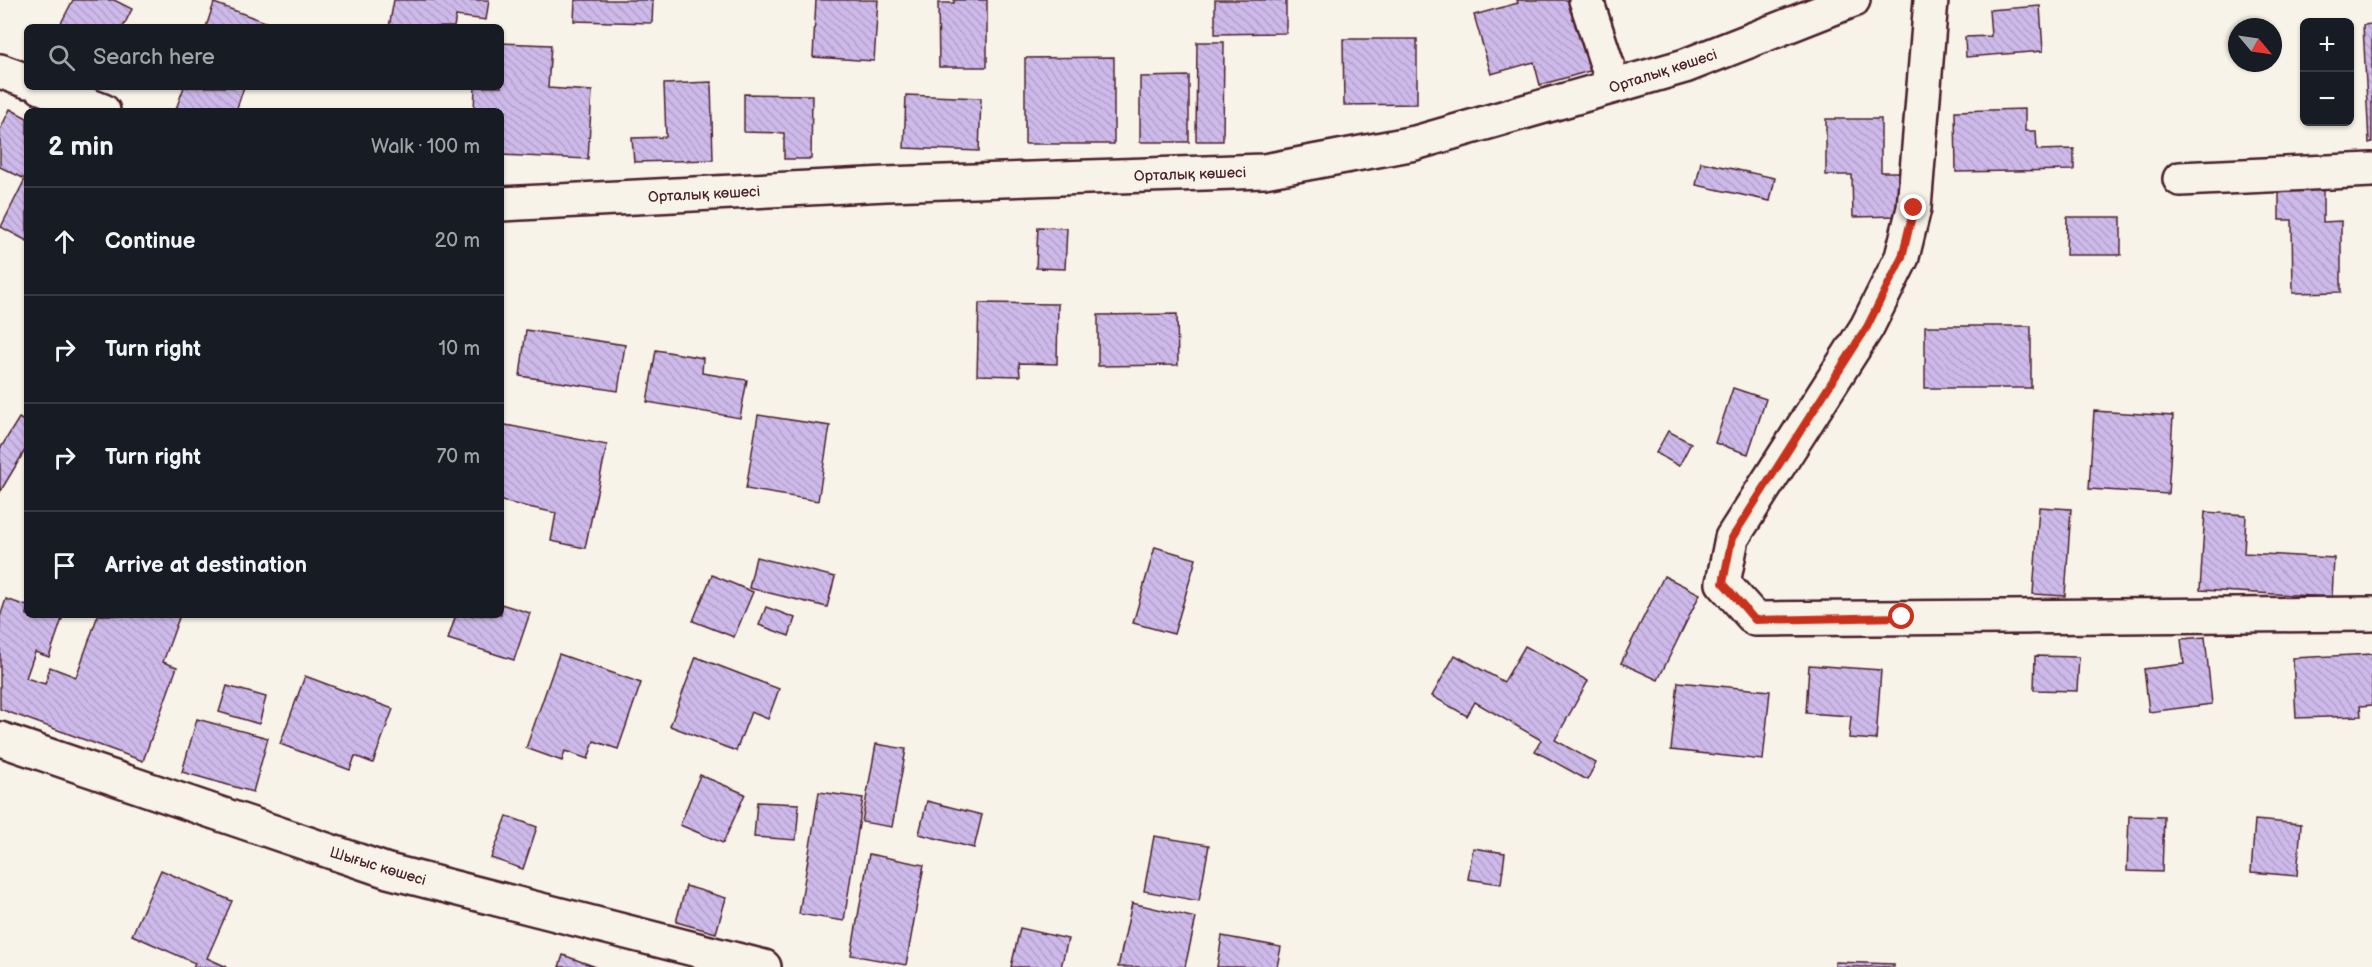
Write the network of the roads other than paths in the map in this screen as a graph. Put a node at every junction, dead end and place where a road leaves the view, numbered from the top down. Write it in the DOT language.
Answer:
graph roads {
  1 [pos="1586,0"];
  2 [pos="1853,0"];
  3 [pos="1931,0"];
  4 [pos="0,71"];
  5 [pos="24,80"];
  6 [pos="1614,86"];
  7 [pos="49,90"];
  8 [pos="95,108"];
  9 [pos="2372,170"];
  10 [pos="2180,180"];
  11 [pos="504,204"];
  12 [pos="2372,614"];
  13 [pos="0,740"];
  14 [pos="764,967"];
  1 -- 6 [label="street"];
  2 -- 6 [label="street, Орталық көшесі"];
  3 -- 12 [label="street"];
  4 -- 5 [label="street"];
  6 -- 11 [label="street, Орталық көшесі"];
  7 -- 8 [label="street"];
  9 -- 10 [label="street"];
  13 -- 14 [label="street, Шығыс көшесі"];
}
